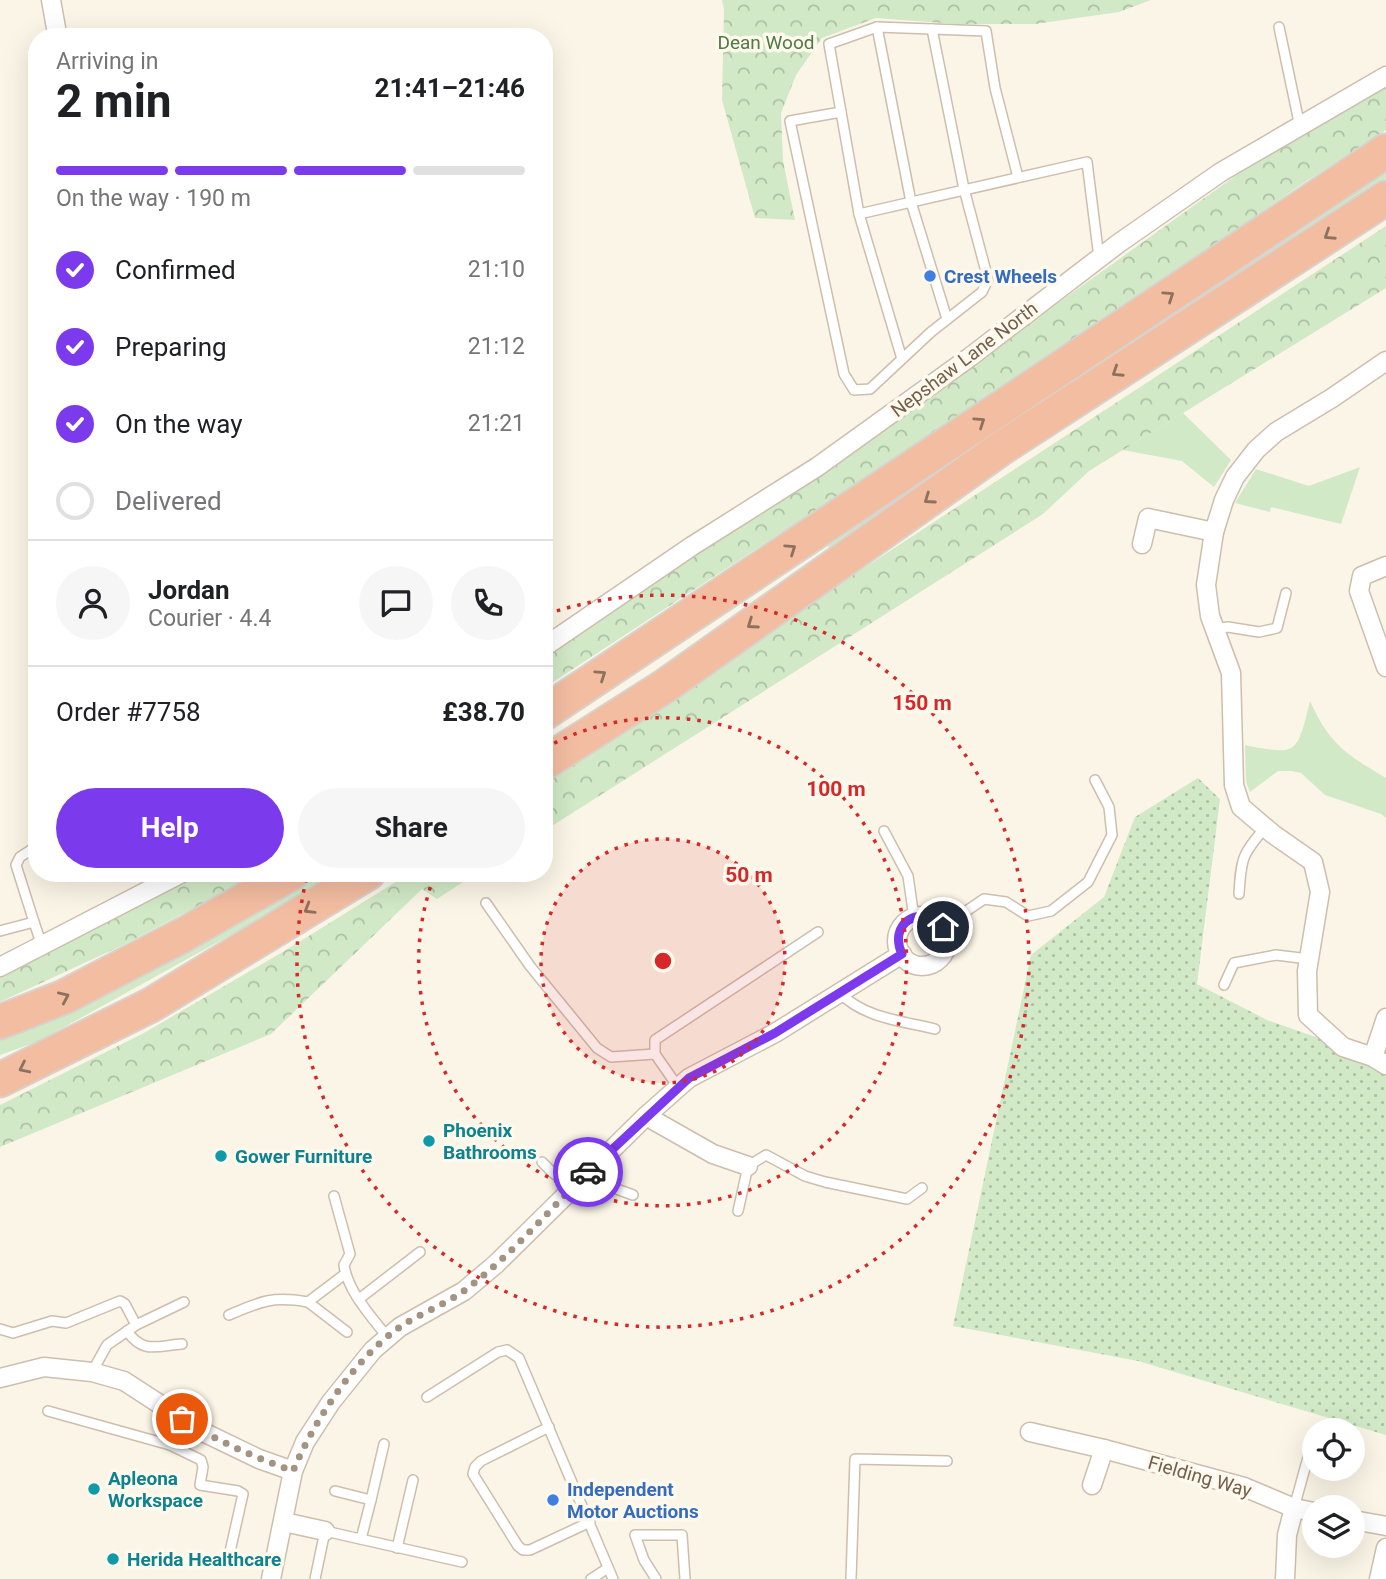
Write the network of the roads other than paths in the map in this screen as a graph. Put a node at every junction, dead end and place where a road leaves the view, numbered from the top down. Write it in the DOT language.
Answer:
graph roads {
  1 [pos="51,0"];
  2 [pos="877,27"];
  3 [pos="1279,27"];
  4 [pos="56,28"];
  5 [pos="932,29"];
  6 [pos="1386,76"];
  7 [pos="841,112"];
  8 [pos="1300,127"];
  9 [pos="1386,151"];
  10 [pos="1018,177"];
  11 [pos="964,189"];
  12 [pos="1386,198"];
  13 [pos="911,202"];
  14 [pos="859,214"];
  15 [pos="1098,258"];
  16 [pos="947,320"];
  17 [pos="902,359"];
  18 [pos="1386,361"];
  19 [pos="1214,531"];
  20 [pos="1142,544"];
  21 [pos="1386,566"];
  22 [pos="1286,593"];
  23 [pos="1215,629"];
  24 [pos="553,641"];
  25 [pos="1386,667"];
  26 [pos="553,707"];
  27 [pos="553,757"];
  28 [pos="1095,780"];
  29 [pos="1265,828"];
  30 [pos="884,831"];
  31 [pos="28,852"];
  32 [pos="165,882"];
  33 [pos="276,882"];
  34 [pos="353,882"];
  35 [pos="1238,894"];
  36 [pos="486,903"];
  37 [pos="914,918"];
  38 [pos="34,922"];
  39 [pos="943,927"];
  40 [pos="0,931"];
  41 [pos="818,932"];
  42 [pos="42,946"];
  43 [pos="902,954"];
  44 [pos="1309,959"];
  45 [pos="0,967"];
  46 [pos="1224,985"];
  47 [pos="840,993"];
  48 [pos="1386,1018"];
  49 [pos="0,1021"];
  50 [pos="935,1029"];
  51 [pos="655,1054"];
  52 [pos="1380,1061"];
  53 [pos="0,1080"];
  54 [pos="678,1087"];
  55 [pos="646,1116"];
  56 [pos="542,1162"];
  57 [pos="748,1166"];
  58 [pos="578,1182"];
  59 [pos="922,1188"];
  60 [pos="633,1195"];
  61 [pos="334,1196"];
  62 [pos="738,1211"];
  63 [pos="420,1252"];
  64 [pos="345,1274"];
  65 [pos="359,1299"];
  66 [pos="184,1302"];
  67 [pos="309,1302"];
  68 [pos="229,1315"];
  69 [pos="136,1325"];
  70 [pos="0,1329"];
  71 [pos="127,1331"];
  72 [pos="346,1332"];
  73 [pos="387,1338"];
  74 [pos="182,1344"];
  75 [pos="92,1372"];
  76 [pos="0,1378"];
  77 [pos="427,1397"];
  78 [pos="48,1411"];
  79 [pos="182,1419"];
  80 [pos="549,1427"];
  81 [pos="1030,1432"];
  82 [pos="384,1444"];
  83 [pos="170,1445"];
  84 [pos="1104,1449"];
  85 [pos="947,1461"];
  86 [pos="293,1471"];
  87 [pos="1302,1479"];
  88 [pos="413,1480"];
  89 [pos="1092,1485"];
  90 [pos="335,1491"];
  91 [pos="371,1500"];
  92 [pos="1294,1508"];
  93 [pos="1302,1510"];
  94 [pos="284,1522"];
  95 [pos="590,1522"];
  96 [pos="1365,1522"];
  97 [pos="1386,1526"];
  98 [pos="325,1531"];
  99 [pos="361,1539"];
  100 [pos="397,1548"];
  101 [pos="1386,1548"];
  102 [pos="229,1556"];
  103 [pos="462,1562"];
  104 [pos="608,1568"];
  105 [pos="271,1579"];
  106 [pos="315,1579"];
  107 [pos="591,1579"];
  108 [pos="613,1579"];
  109 [pos="656,1579"];
  110 [pos="685,1579"];
  111 [pos="851,1579"];
  112 [pos="1285,1579"];
  113 [pos="1379,1579"];
  1 -- 4 [label="street"];
  2 -- 5 [label="lane"];
  2 -- 7 [label="lane"];
  2 -- 13 [label="lane"];
  3 -- 8 [label="lane"];
  5 -- 10 [label="lane"];
  5 -- 11 [label="lane"];
  6 -- 8 [label="street, Nepshaw Lane North"];
  7 -- 14 [label="lane"];
  7 -- 17 [label="lane"];
  8 -- 15 [label="street, Nepshaw Lane North"];
  26 -- 9 [label="highway, one-way"];
  10 -- 11 [label="lane"];
  10 -- 15 [label="lane"];
  11 -- 13 [label="lane"];
  11 -- 16 [label="lane"];
  12 -- 27 [label="highway, one-way"];
  13 -- 14 [label="lane"];
  13 -- 16 [label="lane"];
  14 -- 17 [label="lane"];
  15 -- 24 [label="street, Nepshaw Lane North"];
  16 -- 17 [label="lane"];
  18 -- 19 [label="street"];
  19 -- 20 [label="street"];
  19 -- 23 [label="street"];
  21 -- 25 [label="street"];
  22 -- 23 [label="lane"];
  23 -- 29 [label="street"];
  28 -- 39 [label="lane"];
  29 -- 35 [label="lane"];
  29 -- 44 [label="street"];
  30 -- 37 [label="lane"];
  31 -- 38 [label="lane"];
  32 -- 42 [label="street"];
  49 -- 33 [label="highway, one-way"];
  34 -- 53 [label="highway, one-way"];
  36 -- 51 [label="lane"];
  37 -- 39 [label="street"];
  37 -- 43 [label="street"];
  38 -- 40 [label="lane"];
  38 -- 42 [label="lane"];
  39 -- 43 [label="street"];
  41 -- 51 [label="lane"];
  42 -- 45 [label="street"];
  43 -- 47 [label="street"];
  44 -- 46 [label="lane"];
  44 -- 52 [label="street"];
  47 -- 50 [label="lane"];
  47 -- 54 [label="street"];
  48 -- 52 [label="street"];
  51 -- 54 [label="lane"];
  54 -- 55 [label="street"];
  55 -- 57 [label="street"];
  55 -- 58 [label="street"];
  56 -- 58 [label="lane"];
  57 -- 59 [label="lane"];
  57 -- 62 [label="lane"];
  58 -- 60 [label="lane"];
  58 -- 73 [label="street"];
  61 -- 64 [label="lane"];
  63 -- 65 [label="lane"];
  64 -- 65 [label="lane"];
  64 -- 67 [label="lane"];
  65 -- 73 [label="lane"];
  66 -- 69 [label="lane"];
  67 -- 68 [label="lane"];
  67 -- 72 [label="lane"];
  69 -- 70 [label="lane"];
  69 -- 71 [label="lane"];
  71 -- 74 [label="lane"];
  71 -- 75 [label="lane"];
  73 -- 86 [label="street"];
  75 -- 76 [label="street"];
  75 -- 79 [label="street"];
  77 -- 80 [label="lane"];
  78 -- 83 [label="lane"];
  79 -- 83 [label="lane"];
  79 -- 86 [label="street"];
  80 -- 95 [label="lane"];
  80 -- 95 [label="lane"];
  81 -- 84 [label="street, Fielding Way"];
  82 -- 91 [label="lane"];
  83 -- 102 [label="lane"];
  84 -- 89 [label="street"];
  84 -- 92 [label="street, Fielding Way"];
  85 -- 111 [label="lane"];
  86 -- 94 [label="street"];
  87 -- 92 [label="lane"];
  88 -- 100 [label="lane"];
  90 -- 91 [label="lane"];
  91 -- 99 [label="lane"];
  92 -- 93 [label="street, Fielding Way"];
  92 -- 112 [label="street"];
  94 -- 98 [label="street"];
  94 -- 105 [label="street"];
  95 -- 104 [label="lane"];
  96 -- 97 [label="street"];
  98 -- 99 [label="lane"];
  98 -- 106 [label="lane"];
  99 -- 100 [label="lane"];
  100 -- 103 [label="lane"];
  101 -- 113 [label="street"];
  104 -- 107 [label="lane"];
  104 -- 108 [label="lane"];
  109 -- 110 [label="lane"];
}
